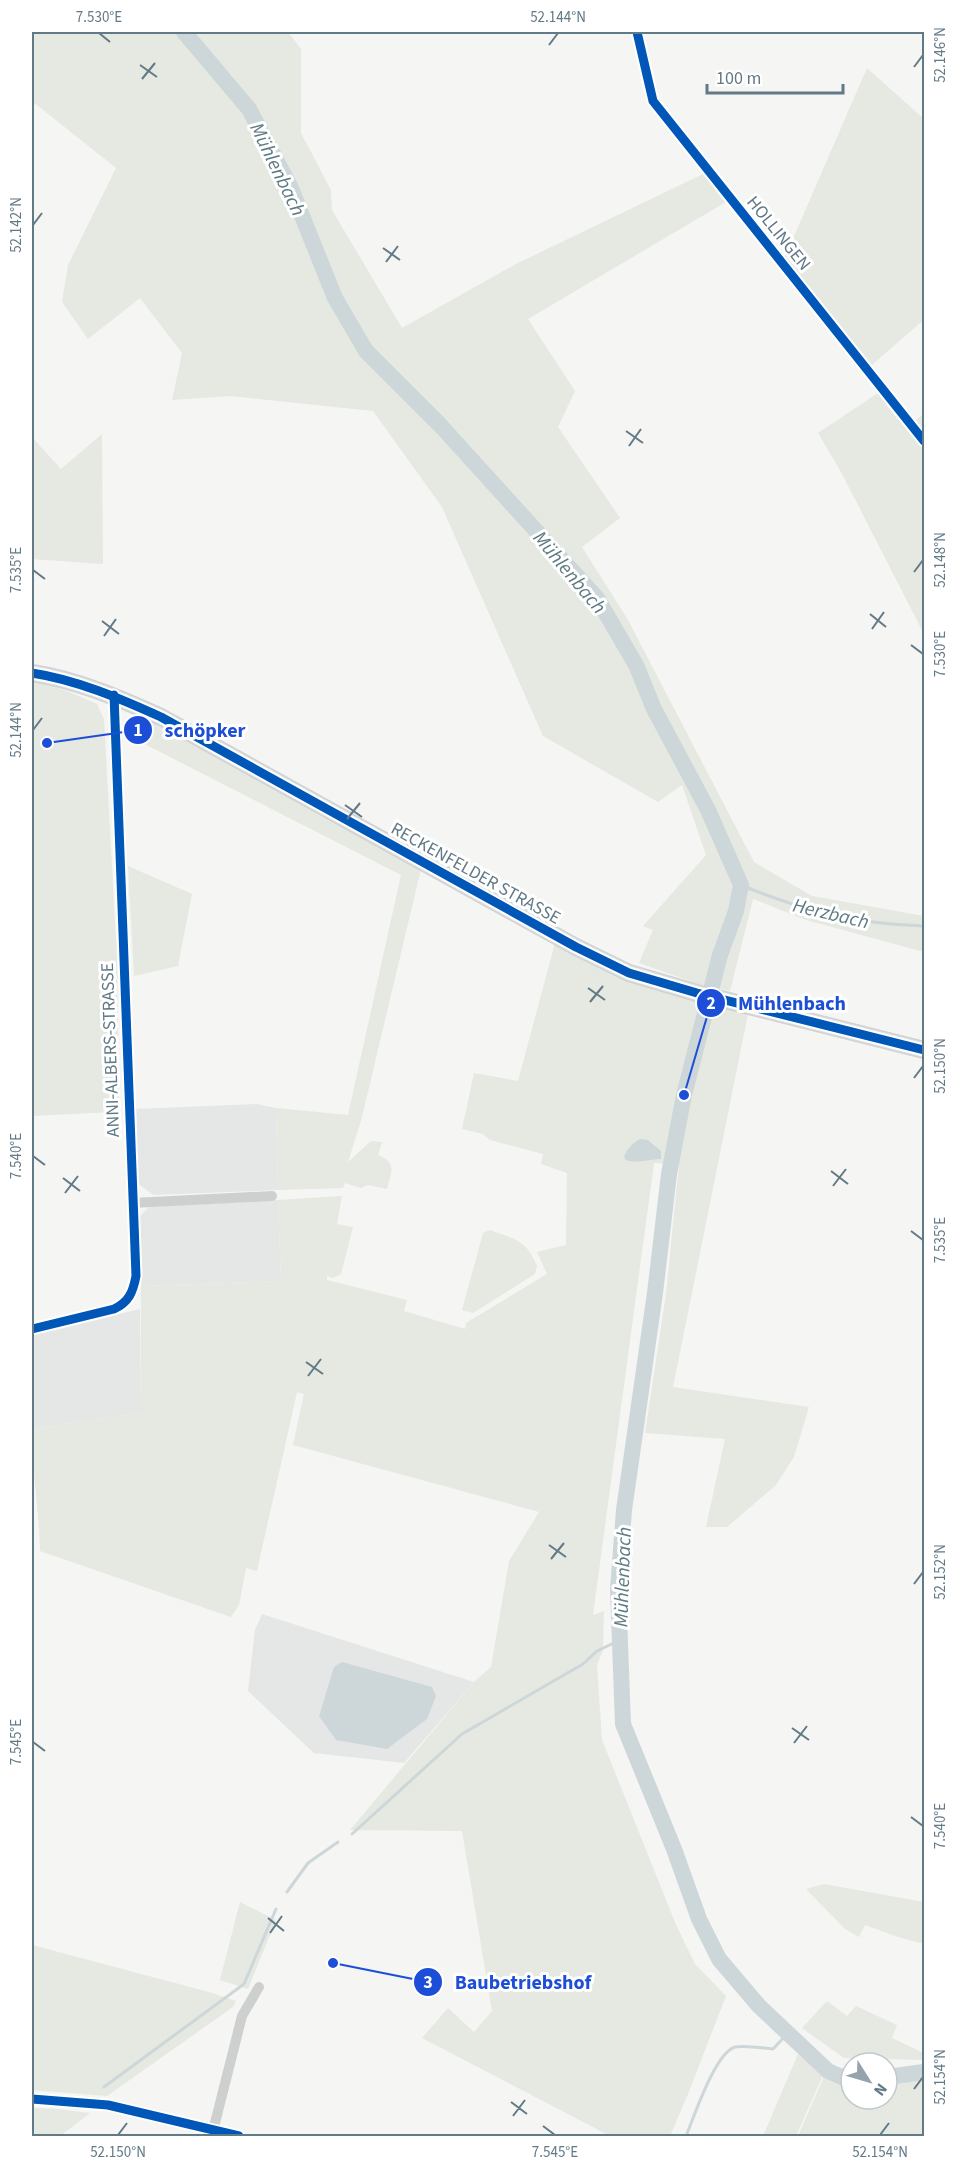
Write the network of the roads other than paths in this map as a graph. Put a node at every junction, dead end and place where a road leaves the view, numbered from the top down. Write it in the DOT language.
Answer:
graph roads {
  1 [pos="637,32"];
  2 [pos="924,441"];
  3 [pos="32,673"];
  4 [pos="114,695"];
  5 [pos="924,1050"];
  6 [pos="272,1196"];
  7 [pos="132,1203"];
  8 [pos="32,1329"];
  9 [pos="259,1987"];
  10 [pos="32,2099"];
  11 [pos="213,2131"];
  12 [pos="239,2136"];
  1 -- 2 [label="street, HOLLINGEN"];
  3 -- 4 [label="street, RECKENFELDER STRASSE"];
  4 -- 5 [label="street, RECKENFELDER STRASSE"];
  4 -- 7 [label="street, ANNI-ALBERS-STRASSE"];
  6 -- 7 [label="street"];
  7 -- 8 [label="street, ANNI-ALBERS-STRASSE"];
  9 -- 11 [label="street"];
  10 -- 11 [label="street"];
  11 -- 12 [label="street"];
}
